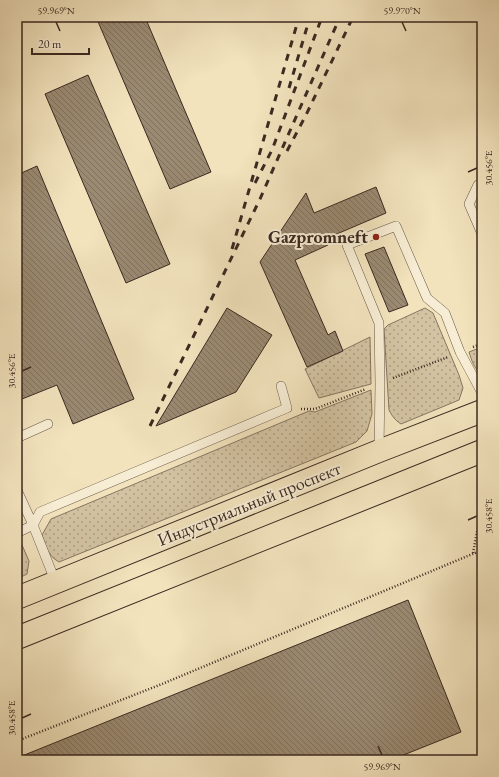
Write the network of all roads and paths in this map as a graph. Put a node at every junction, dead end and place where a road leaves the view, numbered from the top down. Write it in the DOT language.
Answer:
graph roads {
  1 [pos="482,182"];
  2 [pos="482,234"];
  3 [pos="281,386"];
  4 [pos="482,393"];
  5 [pos="482,411"];
  6 [pos="48,424"];
  7 [pos="17,438"];
  8 [pos="379,451"];
  9 [pos="482,451"];
  10 [pos="17,490"];
  11 [pos="482,516"];
  12 [pos="33,525"];
  13 [pos="17,533"];
  14 [pos="482,550"];
  15 [pos="473,554"];
  16 [pos="56,583"];
  17 [pos="17,598"];
  18 [pos="17,638"];
  19 [pos="17,741"];
  1 -- 2 [label="lane"];
  3 -- 12 [label="lane"];
  4 -- 8 [label="lane"];
  5 -- 8 [label="main road, Индустриальный проспект"];
  6 -- 7 [label="lane"];
  8 -- 16 [label="main road, Индустриальный проспект"];
  9 -- 18 [label="main road, Индустриальный проспект"];
  10 -- 12 [label="lane"];
  11 -- 15 [label="path"];
  12 -- 13 [label="lane"];
  12 -- 16 [label="lane"];
  14 -- 15 [label="path"];
  15 -- 19 [label="path"];
  16 -- 17 [label="main road, Индустриальный проспект"];
}
